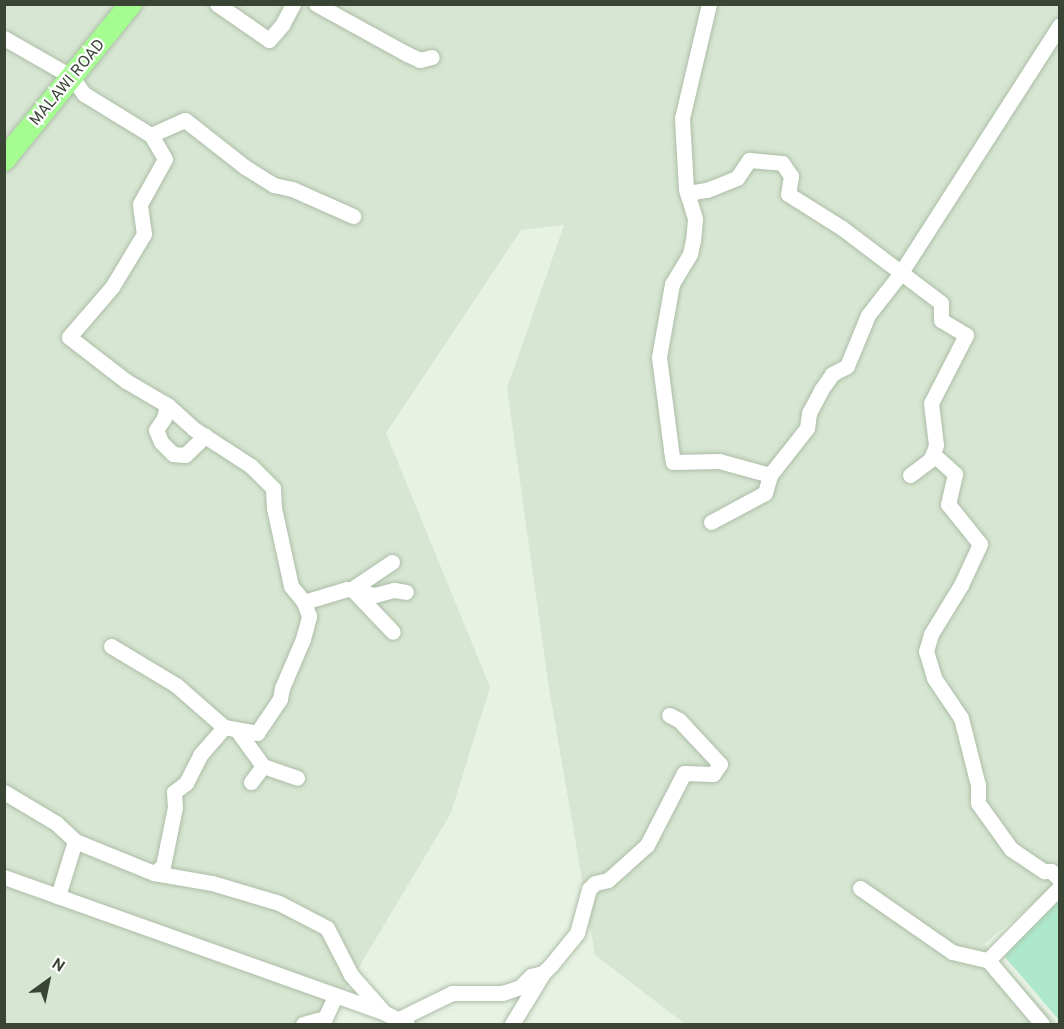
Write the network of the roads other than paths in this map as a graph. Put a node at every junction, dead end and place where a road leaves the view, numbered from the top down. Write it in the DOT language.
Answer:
graph roads {
  1 [pos="132,4"];
  2 [pos="217,4"];
  3 [pos="293,4"];
  4 [pos="316,4"];
  5 [pos="709,4"];
  6 [pos="1059,25"];
  7 [pos="4,38"];
  8 [pos="432,57"];
  9 [pos="72,77"];
  10 [pos="151,135"];
  11 [pos="4,160"];
  12 [pos="687,193"];
  13 [pos="353,216"];
  14 [pos="900,274"];
  15 [pos="167,405"];
  16 [pos="205,436"];
  17 [pos="933,454"];
  18 [pos="770,474"];
  19 [pos="910,475"];
  20 [pos="711,522"];
  21 [pos="392,562"];
  22 [pos="352,589"];
  23 [pos="406,592"];
  24 [pos="304,602"];
  25 [pos="393,632"];
  26 [pos="111,646"];
  27 [pos="669,716"];
  28 [pos="231,728"];
  29 [pos="263,766"];
  30 [pos="297,778"];
  31 [pos="251,782"];
  32 [pos="4,792"];
  33 [pos="75,841"];
  34 [pos="154,873"];
  35 [pos="4,877"];
  36 [pos="1059,880"];
  37 [pos="1059,887"];
  38 [pos="860,888"];
  39 [pos="58,896"];
  40 [pos="988,960"];
  41 [pos="543,973"];
  42 [pos="335,997"];
  43 [pos="383,1012"];
  44 [pos="404,1022"];
  45 [pos="303,1024"];
  46 [pos="512,1024"];
  47 [pos="1042,1024"];
  1 -- 9 [label="main road, MALAWI ROAD"];
  2 -- 3 [label="street"];
  4 -- 8 [label="street"];
  5 -- 12 [label="street"];
  6 -- 14 [label="street"];
  7 -- 9 [label="street"];
  9 -- 10 [label="street"];
  9 -- 11 [label="main road, MALAWI ROAD"];
  10 -- 13 [label="street"];
  10 -- 15 [label="street"];
  12 -- 14 [label="street"];
  12 -- 18 [label="street"];
  14 -- 17 [label="street"];
  14 -- 18 [label="street"];
  15 -- 16 [label="street"];
  15 -- 16 [label="street"];
  16 -- 24 [label="street"];
  17 -- 19 [label="street"];
  17 -- 36 [label="street"];
  18 -- 20 [label="street"];
  21 -- 22 [label="street"];
  22 -- 23 [label="street"];
  22 -- 24 [label="street"];
  22 -- 25 [label="street"];
  24 -- 28 [label="street"];
  26 -- 28 [label="street"];
  27 -- 41 [label="street"];
  28 -- 29 [label="street"];
  28 -- 34 [label="street"];
  29 -- 30 [label="street"];
  29 -- 31 [label="street"];
  32 -- 33 [label="street"];
  33 -- 34 [label="street"];
  33 -- 39 [label="street"];
  34 -- 43 [label="street"];
  35 -- 39 [label="street"];
  37 -- 40 [label="street"];
  38 -- 40 [label="street"];
  39 -- 42 [label="street"];
  40 -- 47 [label="street"];
  41 -- 44 [label="street"];
  41 -- 46 [label="street"];
  42 -- 43 [label="street"];
  42 -- 45 [label="street"];
  43 -- 44 [label="street"];
}
